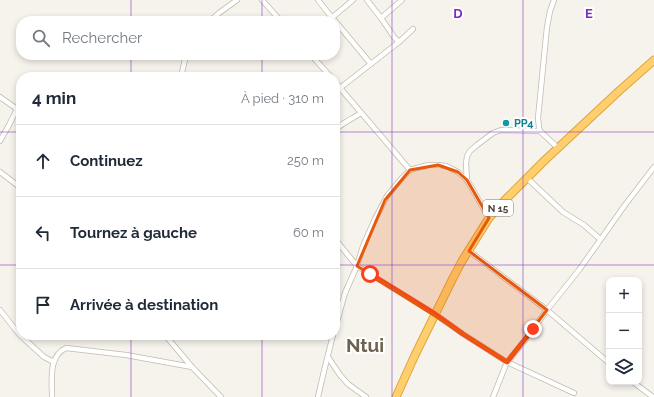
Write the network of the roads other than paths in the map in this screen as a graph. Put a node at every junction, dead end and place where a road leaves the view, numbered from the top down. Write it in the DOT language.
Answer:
graph roads {
  1 [pos="237,0"];
  2 [pos="262,0"];
  3 [pos="318,0"];
  4 [pos="353,0"];
  5 [pos="367,0"];
  6 [pos="402,0"];
  7 [pos="554,0"];
  8 [pos="216,16"];
  9 [pos="276,16"];
  10 [pos="330,16"];
  11 [pos="337,16"];
  12 [pos="381,18"];
  13 [pos="340,28"];
  14 [pos="413,29"];
  15 [pos="398,43"];
  16 [pos="185,60"];
  17 [pos="315,60"];
  18 [pos="654,60"];
  19 [pos="371,64"];
  20 [pos="182,72"];
  21 [pos="326,72"];
  22 [pos="340,88"];
  23 [pos="0,97"];
  24 [pos="16,108"];
  25 [pos="16,111"];
  26 [pos="361,113"];
  27 [pos="340,126"];
  28 [pos="540,131"];
  29 [pos="0,141"];
  30 [pos="558,148"];
  31 [pos="654,167"];
  32 [pos="410,170"];
  33 [pos="0,172"];
  34 [pos="527,178"];
  35 [pos="467,180"];
  36 [pos="16,184"];
  37 [pos="489,218"];
  38 [pos="600,239"];
  39 [pos="340,245"];
  40 [pos="469,251"];
  41 [pos="357,266"];
  42 [pos="0,310"];
  43 [pos="547,310"];
  44 [pos="340,311"];
  45 [pos="435,314"];
  46 [pos="16,330"];
  47 [pos="25,340"];
  48 [pos="170,340"];
  49 [pos="333,340"];
  50 [pos="328,357"];
  51 [pos="606,360"];
  52 [pos="54,362"];
  53 [pos="507,362"];
  54 [pos="192,367"];
  55 [pos="637,385"];
  56 [pos="574,393"];
  57 [pos="52,397"];
  58 [pos="221,397"];
  59 [pos="318,397"];
  60 [pos="366,397"];
  61 [pos="396,397"];
  62 [pos="493,397"];
  63 [pos="653,397"];
  1 -- 8 [label="street"];
  2 -- 9 [label="street"];
  3 -- 10 [label="street"];
  4 -- 11 [label="street"];
  5 -- 12 [label="street"];
  6 -- 12 [label="street"];
  7 -- 28 [label="street"];
  12 -- 15 [label="street"];
  13 -- 19 [label="street"];
  14 -- 15 [label="street"];
  15 -- 19 [label="street"];
  16 -- 20 [label="street"];
  17 -- 21 [label="street"];
  18 -- 30 [label="highway, N 15"];
  19 -- 22 [label="street"];
  22 -- 26 [label="street"];
  23 -- 24 [label="street"];
  25 -- 29 [label="street"];
  26 -- 27 [label="street"];
  26 -- 32 [label="street"];
  28 -- 30 [label="street"];
  28 -- 35 [label="street"];
  30 -- 34 [label="highway, N 15"];
  31 -- 38 [label="street"];
  32 -- 35 [label="street"];
  32 -- 41 [label="street"];
  33 -- 36 [label="street"];
  34 -- 37 [label="highway, N 15"];
  34 -- 38 [label="street"];
  35 -- 37 [label="street"];
  37 -- 40 [label="highway, N 15"];
  38 -- 43 [label="street"];
  39 -- 41 [label="street"];
  40 -- 43 [label="street"];
  40 -- 45 [label="highway, N 15"];
  41 -- 44 [label="street"];
  41 -- 45 [label="street"];
  42 -- 46 [label="street"];
  43 -- 51 [label="street"];
  43 -- 53 [label="street"];
  45 -- 53 [label="street"];
  45 -- 61 [label="highway, N 15"];
  47 -- 52 [label="street"];
  48 -- 54 [label="street"];
  49 -- 50 [label="street"];
  50 -- 59 [label="street"];
  50 -- 60 [label="street"];
  52 -- 54 [label="street"];
  52 -- 57 [label="street"];
  53 -- 56 [label="street"];
  53 -- 62 [label="street"];
  54 -- 58 [label="street"];
  55 -- 63 [label="street"];
}
